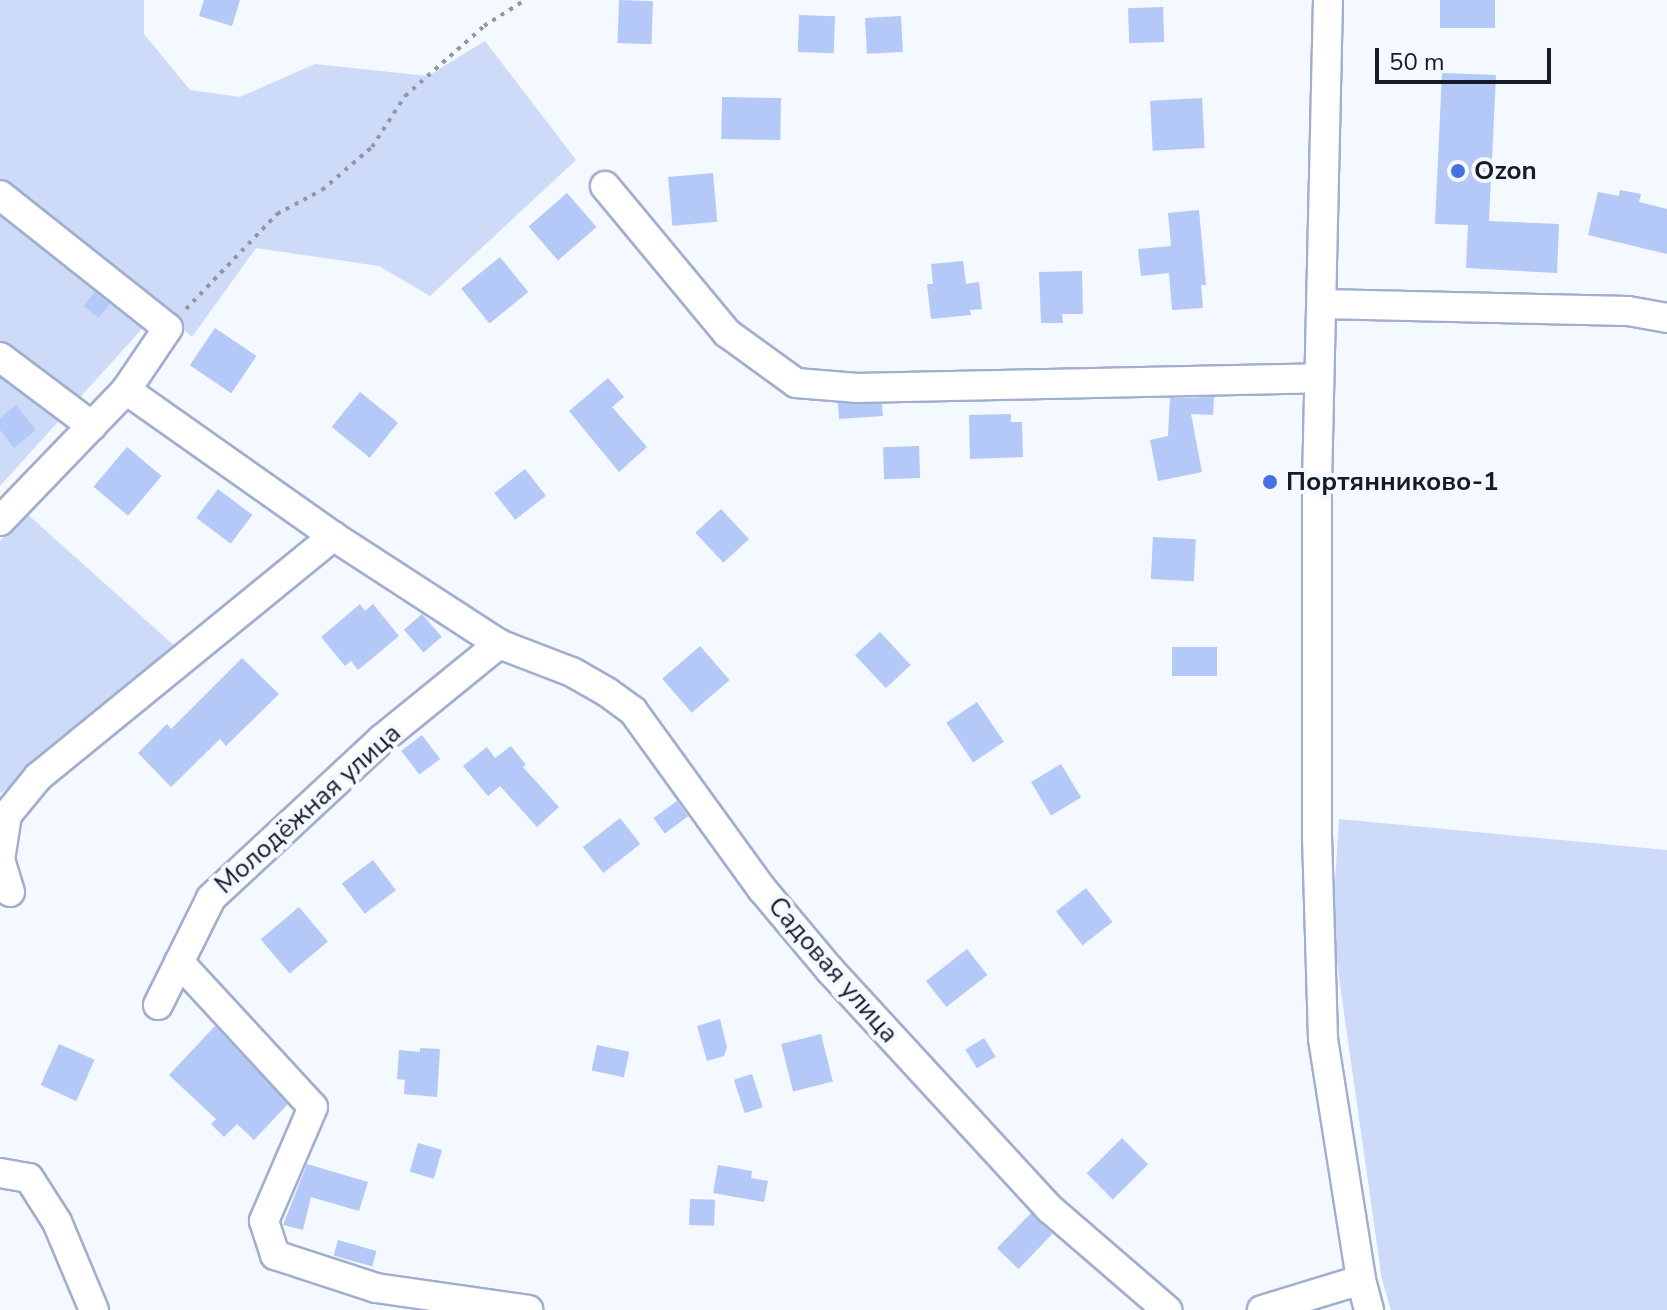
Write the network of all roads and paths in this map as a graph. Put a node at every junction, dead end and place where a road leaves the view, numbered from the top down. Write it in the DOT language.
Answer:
graph roads {
  1 [pos="525,0"];
  2 [pos="1328,0"];
  3 [pos="605,186"];
  4 [pos="0,195"];
  5 [pos="1322,304"];
  6 [pos="1667,318"];
  7 [pos="168,328"];
  8 [pos="0,357"];
  9 [pos="1318,378"];
  10 [pos="126,390"];
  11 [pos="92,426"];
  12 [pos="0,521"];
  13 [pos="333,536"];
  14 [pos="499,644"];
  15 [pos="10,892"];
  16 [pos="179,962"];
  17 [pos="158,1005"];
  18 [pos="0,1173"];
  19 [pos="1361,1280"];
  20 [pos="94,1310"];
  21 [pos="528,1310"];
  22 [pos="1167,1310"];
  23 [pos="1262,1310"];
  24 [pos="1369,1310"];
  1 -- 7 [label="path"];
  2 -- 5 [label="street"];
  3 -- 9 [label="street"];
  4 -- 7 [label="street"];
  5 -- 6 [label="street"];
  5 -- 9 [label="street"];
  7 -- 10 [label="street"];
  8 -- 11 [label="street"];
  9 -- 19 [label="street"];
  10 -- 11 [label="street"];
  10 -- 13 [label="street, Садовая улица"];
  11 -- 12 [label="street"];
  13 -- 14 [label="street, Садовая улица"];
  13 -- 15 [label="street"];
  14 -- 16 [label="street, Молодёжная улица"];
  14 -- 22 [label="street, Садовая улица"];
  16 -- 17 [label="street, Молодёжная улица"];
  16 -- 21 [label="street"];
  18 -- 20 [label="street"];
  19 -- 23 [label="street"];
  19 -- 24 [label="street"];
}
